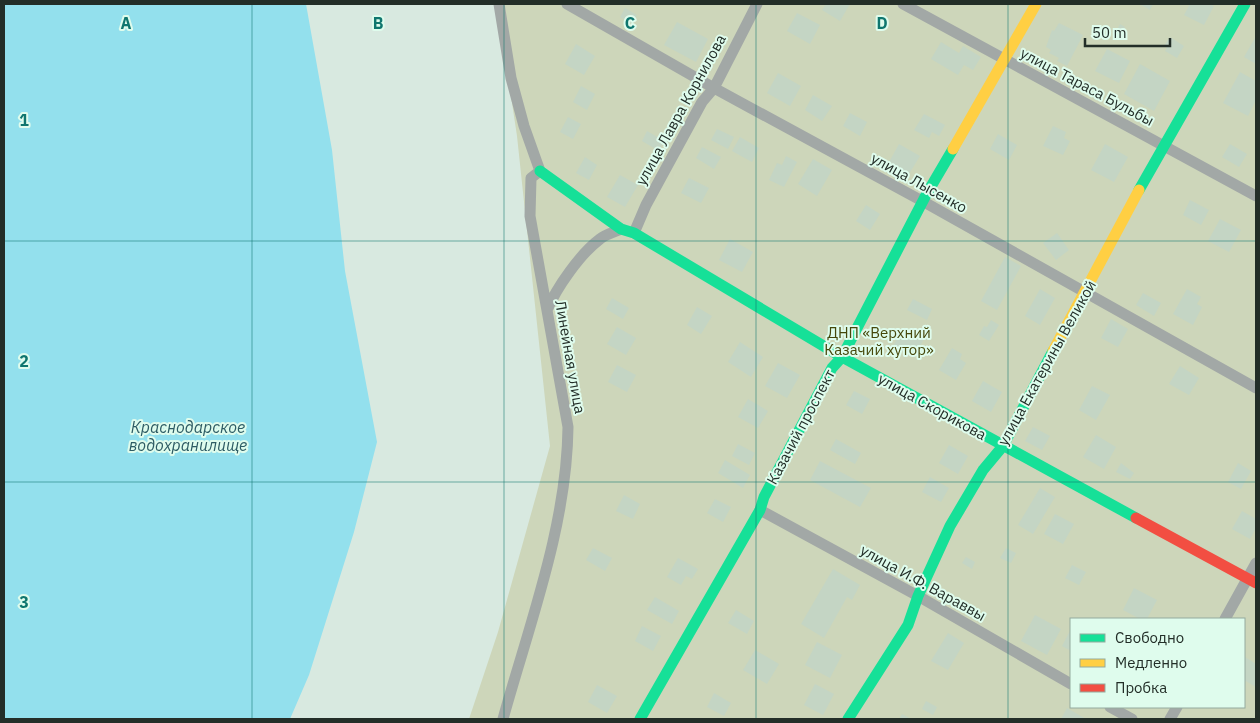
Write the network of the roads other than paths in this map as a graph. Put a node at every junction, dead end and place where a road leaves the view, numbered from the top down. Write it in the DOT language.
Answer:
graph roads {
  1 [pos="499,4"];
  2 [pos="567,4"];
  3 [pos="757,4"];
  4 [pos="903,4"];
  5 [pos="1036,4"];
  6 [pos="1245,4"];
  7 [pos="1005,60"];
  8 [pos="714,88"];
  9 [pos="1164,144"];
  10 [pos="540,171"];
  11 [pos="1256,196"];
  12 [pos="924,202"];
  13 [pos="621,229"];
  14 [pos="634,233"];
  15 [pos="1085,294"];
  16 [pos="546,312"];
  17 [pos="842,357"];
  18 [pos="1256,388"];
  19 [pos="1003,446"];
  20 [pos="760,510"];
  21 [pos="1256,563"];
  22 [pos="1252,581"];
  23 [pos="918,596"];
  24 [pos="1226,618"];
  25 [pos="1070,683"];
  26 [pos="1112,708"];
  27 [pos="1176,708"];
  28 [pos="502,719"];
  29 [pos="640,719"];
  30 [pos="848,719"];
  31 [pos="1132,719"];
  32 [pos="1170,719"];
  1 -- 10 [label="street"];
  2 -- 8 [label="street, улица Лысенко"];
  3 -- 8 [label="street, улица Лавра Корнилова"];
  4 -- 7 [label="street, улица Тараса Бульбы"];
  5 -- 7 [label="street, Казачий проспект"];
  6 -- 9 [label="street, улица Екатерины Великой"];
  7 -- 9 [label="street, улица Тараса Бульбы"];
  7 -- 12 [label="street, Казачий проспект"];
  8 -- 12 [label="street, улица Лысенко"];
  8 -- 14 [label="street, улица Лавра Корнилова"];
  9 -- 11 [label="street, улица Тараса Бульбы"];
  9 -- 15 [label="street, улица Екатерины Великой"];
  10 -- 13 [label="street, улица Скорикова"];
  10 -- 16 [label="street, Линейная улица"];
  12 -- 15 [label="street, улица Лысенко"];
  12 -- 17 [label="street, Казачий проспект"];
  13 -- 14 [label="street, улица Скорикова"];
  13 -- 16 [label="street"];
  14 -- 17 [label="street, улица Скорикова"];
  15 -- 18 [label="street, улица Лысенко"];
  15 -- 19 [label="street, улица Екатерины Великой"];
  16 -- 28 [label="street, Линейная улица"];
  17 -- 19 [label="street, улица Скорикова"];
  17 -- 20 [label="street, Казачий проспект"];
  19 -- 22 [label="street, улица Скорикова"];
  19 -- 23 [label="street, улица Екатерины Великой"];
  20 -- 23 [label="street, улица И.Ф. Вараввы"];
  20 -- 29 [label="street, Казачий проспект"];
  21 -- 22 [label="street"];
  22 -- 24 [label="street"];
  23 -- 25 [label="street, улица И.Ф. Вараввы"];
  23 -- 30 [label="street, улица Екатерины Великой"];
  26 -- 31 [label="street"];
  27 -- 32 [label="street"];
}
